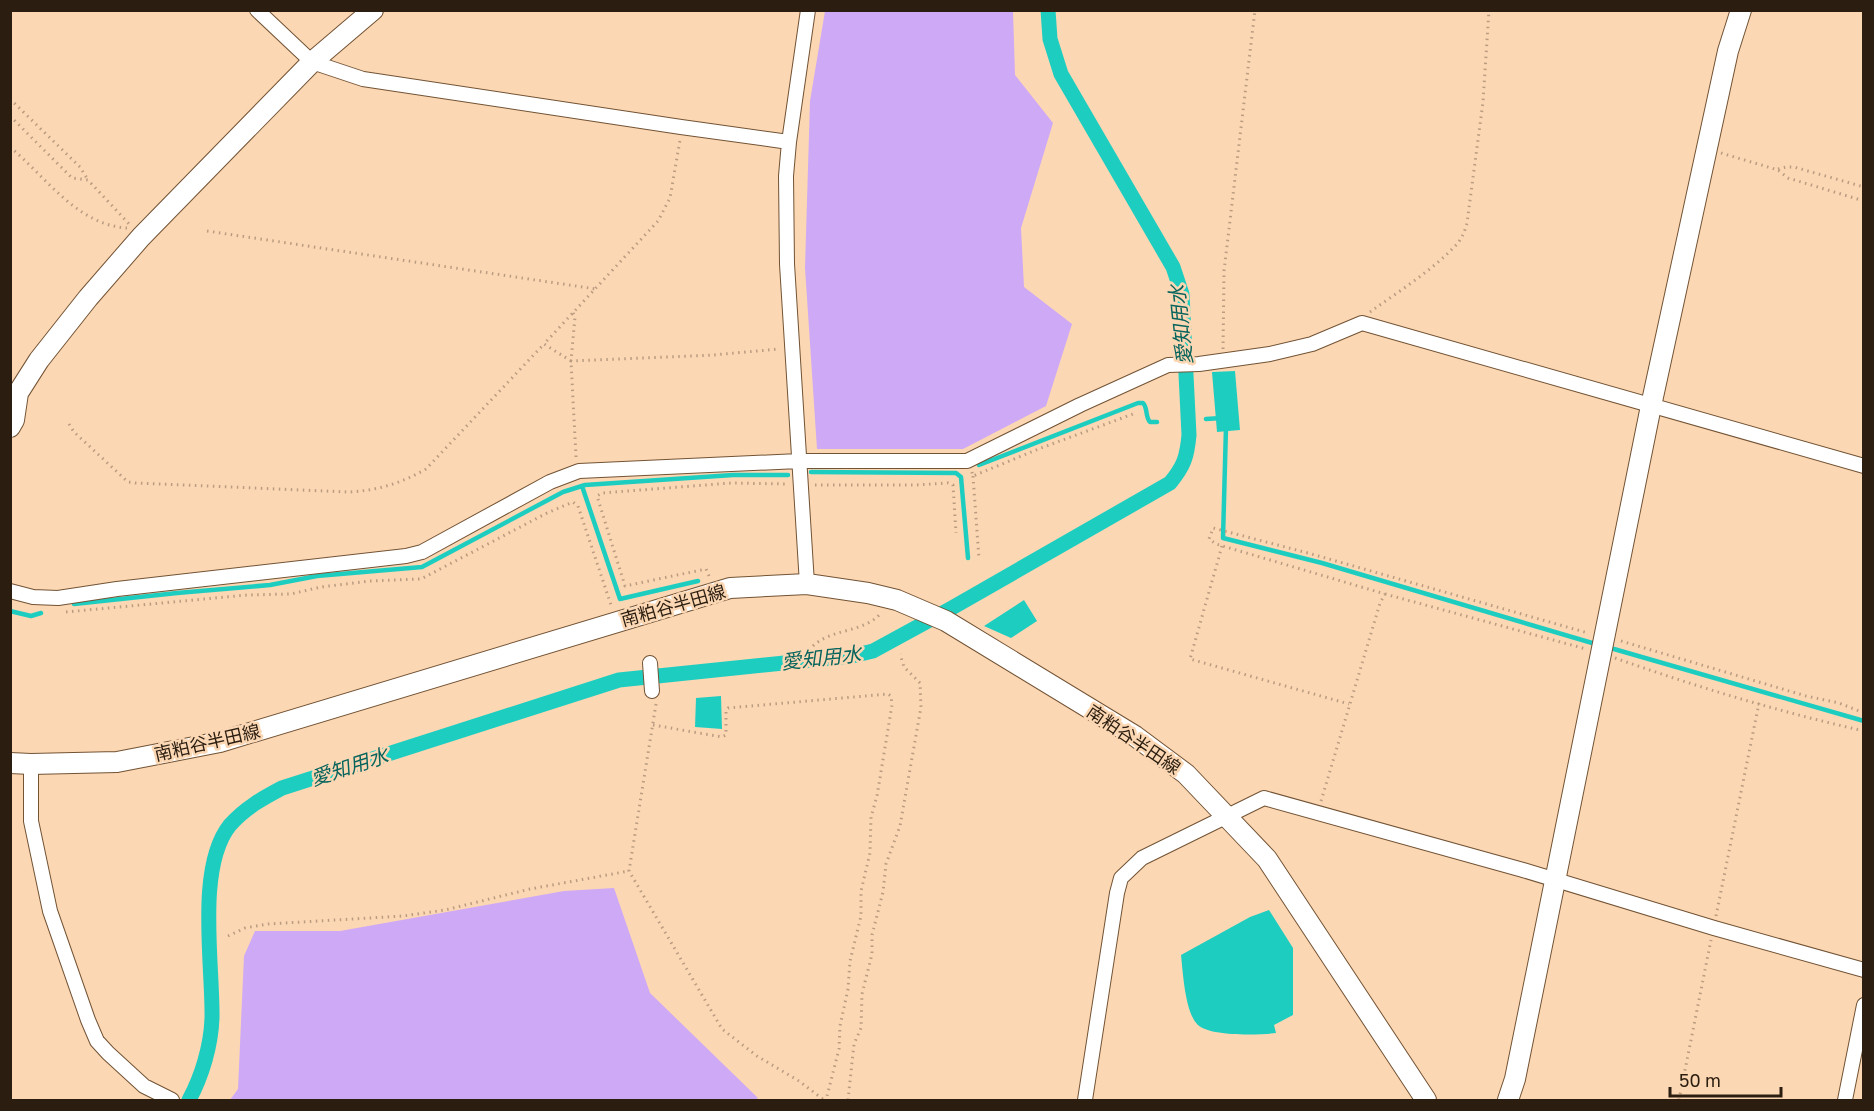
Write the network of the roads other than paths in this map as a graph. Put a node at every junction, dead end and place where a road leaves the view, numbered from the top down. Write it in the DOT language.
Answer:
graph roads {
  1 [pos="257,10"];
  2 [pos="373,10"];
  3 [pos="808,10"];
  4 [pos="1741,10"];
  5 [pos="312,62"];
  6 [pos="789,142"];
  7 [pos="14,390"];
  8 [pos="1652,406"];
  9 [pos="10,427"];
  10 [pos="799,460"];
  11 [pos="1863,466"];
  12 [pos="807,584"];
  13 [pos="10,591"];
  14 [pos="650,663"];
  15 [pos="652,691"];
  16 [pos="10,763"];
  17 [pos="31,764"];
  18 [pos="1226,816"];
  19 [pos="1556,880"];
  20 [pos="1863,970"];
  21 [pos="1863,1005"];
  22 [pos="172,1101"];
  23 [pos="1085,1101"];
  24 [pos="1425,1101"];
  25 [pos="1508,1101"];
  26 [pos="1845,1101"];
  1 -- 5 [label="street"];
  2 -- 5 [label="street"];
  3 -- 6 [label="street"];
  4 -- 8 [label="street"];
  5 -- 6 [label="street"];
  5 -- 7 [label="street"];
  6 -- 10 [label="street"];
  7 -- 9 [label="street"];
  8 -- 10 [label="street"];
  8 -- 11 [label="street"];
  8 -- 19 [label="street"];
  10 -- 12 [label="street"];
  10 -- 13 [label="street"];
  12 -- 17 [label="street, 南粕谷半田線"];
  12 -- 18 [label="street, 南粕谷半田線"];
  14 -- 15 [label="street"];
  16 -- 17 [label="street, 南粕谷半田線"];
  17 -- 22 [label="street"];
  18 -- 19 [label="street"];
  18 -- 23 [label="street"];
  18 -- 24 [label="street, 南粕谷半田線"];
  19 -- 20 [label="street"];
  19 -- 25 [label="street"];
  21 -- 26 [label="street"];
}
